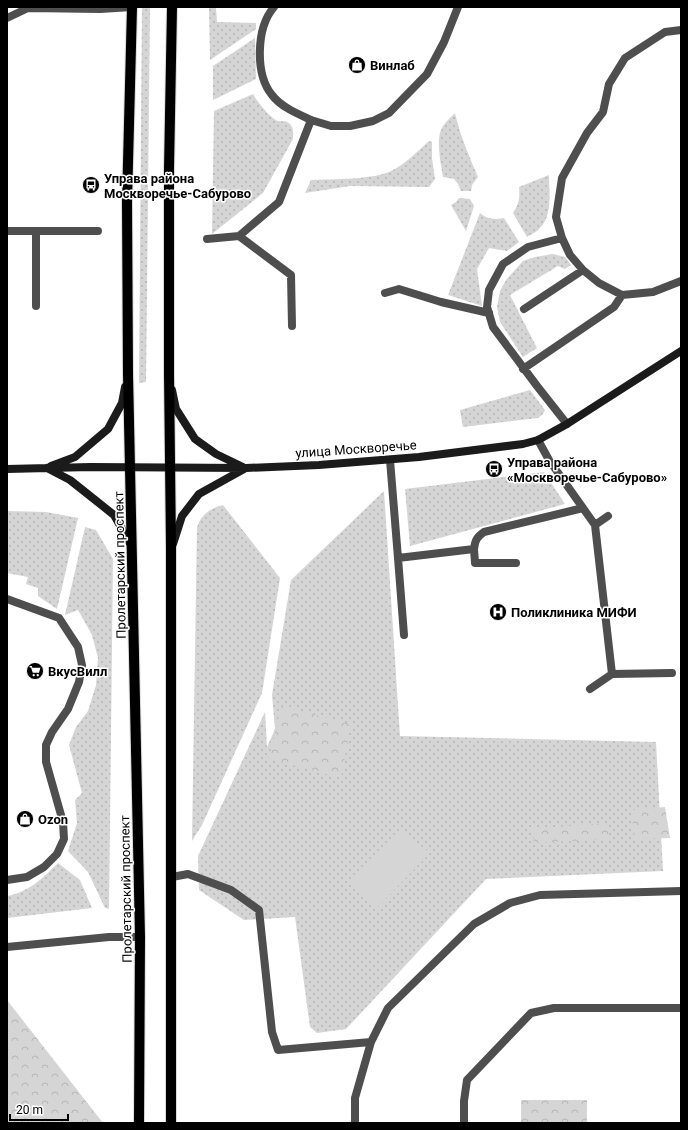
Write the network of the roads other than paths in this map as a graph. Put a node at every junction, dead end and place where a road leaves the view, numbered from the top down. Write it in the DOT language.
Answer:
graph roads {
  1 [pos="132,7"];
  2 [pos="172,7"];
  3 [pos="274,7"];
  4 [pos="458,7"];
  5 [pos="28,8"];
  6 [pos="7,18"];
  7 [pos="681,30"];
  8 [pos="311,120"];
  9 [pos="7,231"];
  10 [pos="36,231"];
  11 [pos="98,231"];
  12 [pos="239,236"];
  13 [pos="562,238"];
  14 [pos="207,239"];
  15 [pos="583,270"];
  16 [pos="681,281"];
  17 [pos="385,293"];
  18 [pos="622,295"];
  19 [pos="36,306"];
  20 [pos="524,309"];
  21 [pos="489,314"];
  22 [pos="292,326"];
  23 [pos="681,352"];
  24 [pos="524,369"];
  25 [pos="128,374"];
  26 [pos="169,374"];
  27 [pos="567,424"];
  28 [pos="538,440"];
  29 [pos="390,460"];
  30 [pos="130,467"];
  31 [pos="170,467"];
  32 [pos="47,468"];
  33 [pos="246,468"];
  34 [pos="7,469"];
  35 [pos="583,508"];
  36 [pos="608,516"];
  37 [pos="595,525"];
  38 [pos="133,548"];
  39 [pos="172,548"];
  40 [pos="474,549"];
  41 [pos="398,558"];
  42 [pos="516,563"];
  43 [pos="7,599"];
  44 [pos="404,635"];
  45 [pos="672,673"];
  46 [pos="612,674"];
  47 [pos="590,689"];
  48 [pos="172,877"];
  49 [pos="7,880"];
  50 [pos="681,891"];
  51 [pos="140,937"];
  52 [pos="7,947"];
  53 [pos="681,1008"];
  54 [pos="371,1042"];
  55 [pos="139,1123"];
  56 [pos="172,1123"];
  57 [pos="355,1123"];
  58 [pos="464,1123"];
  1 -- 5 [label="street"];
  1 -- 25 [label="main road, Пролетарский проспект"];
  2 -- 26 [label="main road"];
  3 -- 8 [label="street"];
  4 -- 8 [label="street"];
  5 -- 6 [label="street"];
  7 -- 13 [label="street"];
  8 -- 12 [label="street"];
  9 -- 10 [label="street"];
  10 -- 11 [label="street"];
  10 -- 19 [label="street"];
  12 -- 14 [label="street"];
  12 -- 22 [label="street"];
  13 -- 15 [label="street"];
  13 -- 21 [label="street"];
  15 -- 18 [label="street"];
  15 -- 20 [label="street"];
  16 -- 18 [label="street"];
  17 -- 21 [label="street"];
  18 -- 24 [label="street"];
  21 -- 24 [label="street"];
  23 -- 27 [label="main road, улица Москворечье"];
  24 -- 27 [label="street"];
  25 -- 30 [label="main road, Пролетарский проспект"];
  25 -- 32 [label="main road"];
  26 -- 31 [label="main road"];
  26 -- 33 [label="main road"];
  27 -- 28 [label="main road, улица Москворечье"];
  28 -- 29 [label="main road, улица Москворечье"];
  28 -- 35 [label="street"];
  29 -- 33 [label="main road, улица Москворечье"];
  29 -- 41 [label="street"];
  30 -- 31 [label="main road, улица Москворечье"];
  30 -- 32 [label="main road, улица Москворечье"];
  30 -- 38 [label="main road, Пролетарский проспект"];
  31 -- 33 [label="main road, улица Москворечье"];
  31 -- 39 [label="main road"];
  32 -- 34 [label="main road, улица Москворечье"];
  32 -- 38 [label="main road"];
  33 -- 39 [label="main road"];
  35 -- 37 [label="street"];
  35 -- 40 [label="street"];
  36 -- 37 [label="street"];
  37 -- 46 [label="street"];
  38 -- 51 [label="main road, Пролетарский проспект"];
  39 -- 48 [label="main road"];
  40 -- 41 [label="street"];
  40 -- 42 [label="street"];
  41 -- 44 [label="street"];
  43 -- 49 [label="street"];
  45 -- 46 [label="street"];
  46 -- 47 [label="street"];
  48 -- 54 [label="street"];
  48 -- 56 [label="main road"];
  50 -- 54 [label="street"];
  51 -- 52 [label="street"];
  51 -- 55 [label="main road, Пролетарский проспект"];
  53 -- 58 [label="street"];
  54 -- 57 [label="street"];
}
